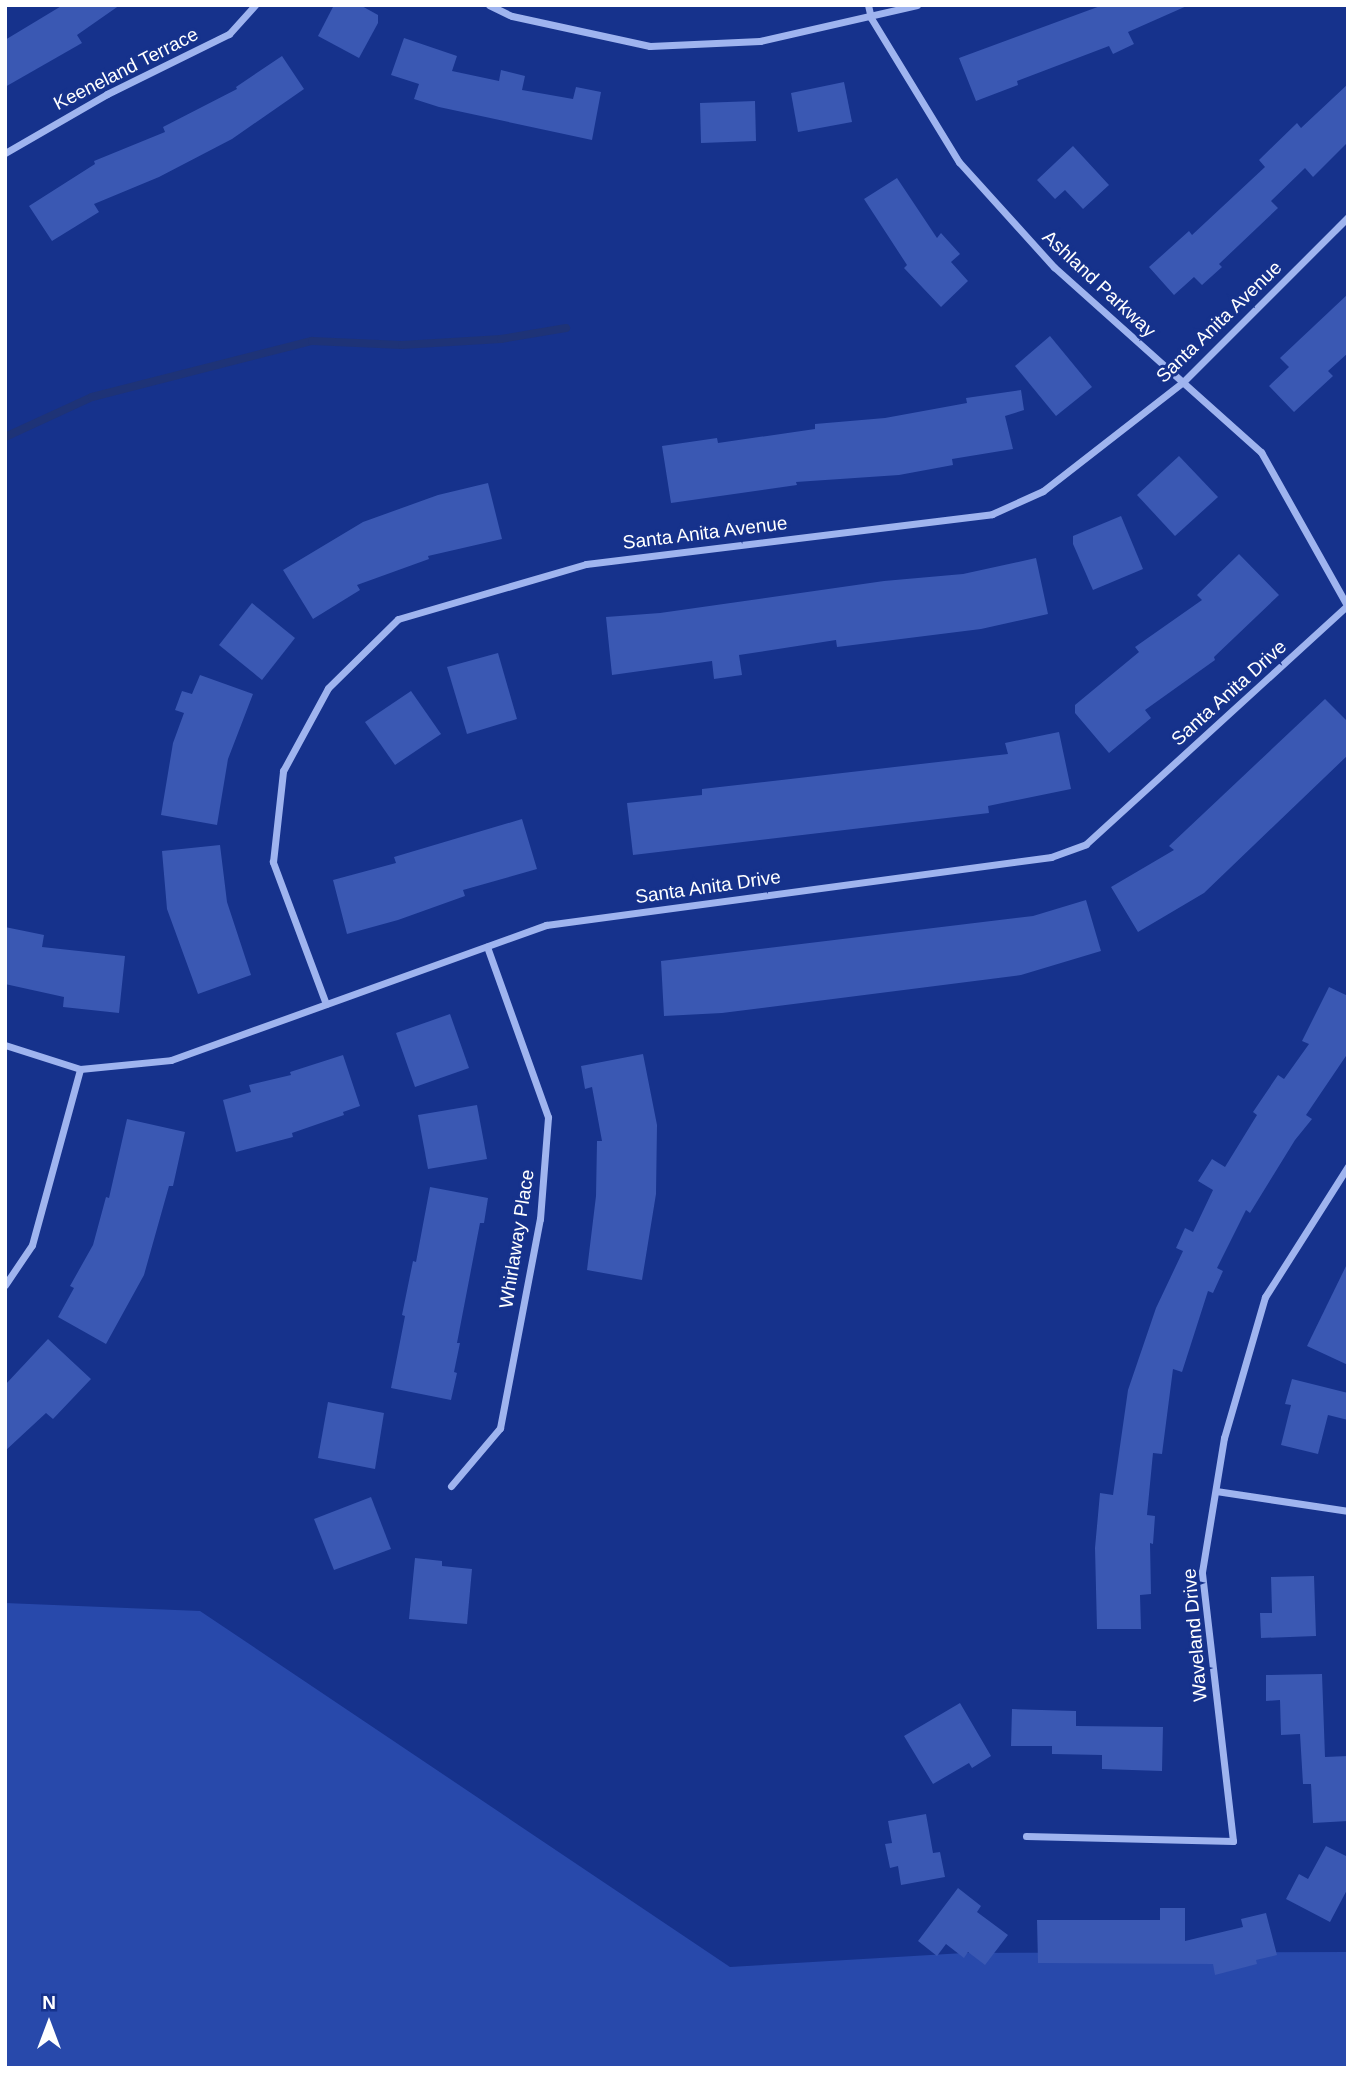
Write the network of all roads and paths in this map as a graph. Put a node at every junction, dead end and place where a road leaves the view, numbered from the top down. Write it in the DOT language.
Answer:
graph roads {
  1 [pos="255,5"];
  2 [pos="489,5"];
  3 [pos="868,5"];
  4 [pos="917,5"];
  5 [pos="871,18"];
  6 [pos="5,153"];
  7 [pos="1348,217"];
  8 [pos="1183,382"];
  9 [pos="1348,607"];
  10 [pos="487,947"];
  11 [pos="326,1004"];
  12 [pos="5,1045"];
  13 [pos="80,1069"];
  14 [pos="1348,1166"];
  15 [pos="5,1285"];
  16 [pos="451,1486"];
  17 [pos="1216,1491"];
  18 [pos="1348,1511"];
  19 [pos="1026,1836"];
  1 -- 6 [label="street, Keeneland Terrace"];
  2 -- 5 [label="street"];
  3 -- 5 [label="street, Ashland Parkway"];
  4 -- 5 [label="street"];
  5 -- 8 [label="street, Ashland Parkway"];
  7 -- 8 [label="street, Santa Anita Avenue"];
  8 -- 9 [label="street, Ashland Parkway"];
  8 -- 11 [label="street, Santa Anita Avenue"];
  9 -- 10 [label="street, Santa Anita Drive"];
  10 -- 11 [label="street, Santa Anita Drive"];
  10 -- 16 [label="street, Whirlaway Place"];
  11 -- 13 [label="street, Santa Anita Drive"];
  12 -- 13 [label="street, Santa Anita Drive"];
  13 -- 15 [label="street"];
  14 -- 17 [label="street, Waveland Drive"];
  17 -- 18 [label="street"];
  17 -- 19 [label="street, Waveland Drive"];
}
